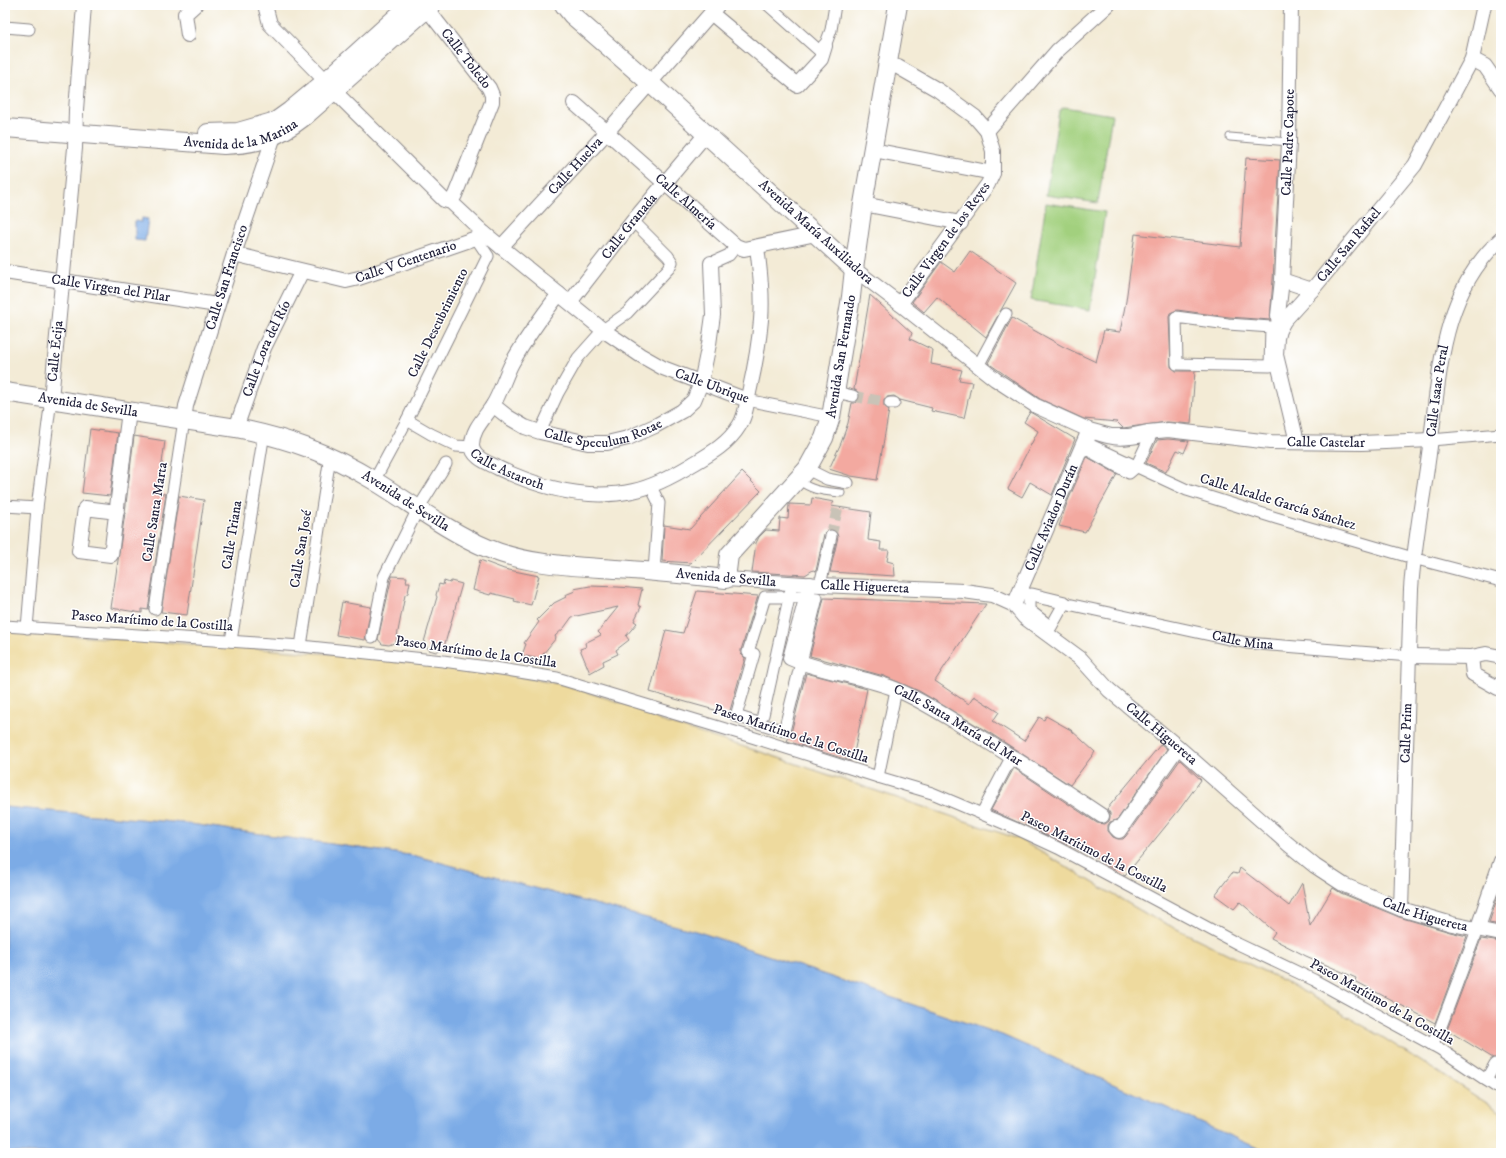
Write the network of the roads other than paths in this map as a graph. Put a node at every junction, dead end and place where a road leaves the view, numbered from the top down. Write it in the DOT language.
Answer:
graph roads {
  1 [pos="84,5"];
  2 [pos="195,5"];
  3 [pos="265,5"];
  4 [pos="564,5"];
  5 [pos="768,5"];
  6 [pos="835,5"];
  7 [pos="898,5"];
  8 [pos="1108,5"];
  9 [pos="1291,5"];
  10 [pos="1484,5"];
  11 [pos="423,6"];
  12 [pos="714,9"];
  13 [pos="5,27"];
  14 [pos="29,29"];
  15 [pos="188,35"];
  16 [pos="824,50"];
  17 [pos="1472,59"];
  18 [pos="887,65"];
  19 [pos="650,83"];
  20 [pos="330,86"];
  21 [pos="1501,89"];
  22 [pos="574,104"];
  23 [pos="5,117"];
  24 [pos="5,128"];
  25 [pos="76,128"];
  26 [pos="987,131"];
  27 [pos="607,132"];
  28 [pos="706,134"];
  29 [pos="274,136"];
  30 [pos="1230,137"];
  31 [pos="1290,142"];
  32 [pos="873,150"];
  33 [pos="993,173"];
  34 [pos="665,184"];
  35 [pos="451,202"];
  36 [pos="863,204"];
  37 [pos="633,221"];
  38 [pos="961,223"];
  39 [pos="816,234"];
  40 [pos="480,235"];
  41 [pos="1501,239"];
  42 [pos="736,246"];
  43 [pos="501,247"];
  44 [pos="757,247"];
  45 [pos="234,254"];
  46 [pos="711,263"];
  47 [pos="854,270"];
  48 [pos="302,271"];
  49 [pos="5,272"];
  50 [pos="62,280"];
  51 [pos="1282,280"];
  52 [pos="1312,290"];
  53 [pos="564,298"];
  54 [pos="900,304"];
  55 [pos="217,305"];
  56 [pos="1006,314"];
  57 [pos="1275,328"];
  58 [pos="603,330"];
  59 [pos="978,366"];
  60 [pos="701,383"];
  61 [pos="5,392"];
  62 [pos="51,399"];
  63 [pos="747,400"];
  64 [pos="493,405"];
  65 [pos="129,411"];
  66 [pos="832,417"];
  67 [pos="184,420"];
  68 [pos="407,421"];
  69 [pos="236,428"];
  70 [pos="540,432"];
  71 [pos="264,433"];
  72 [pos="1149,433"];
  73 [pos="1501,434"];
  74 [pos="1087,439"];
  75 [pos="1431,440"];
  76 [pos="1297,442"];
  77 [pos="472,447"];
  78 [pos="330,457"];
  79 [pos="446,464"];
  80 [pos="1134,466"];
  81 [pos="802,474"];
  82 [pos="374,481"];
  83 [pos="848,483"];
  84 [pos="650,485"];
  85 [pos="841,493"];
  86 [pos="5,506"];
  87 [pos="38,508"];
  88 [pos="418,509"];
  89 [pos="117,512"];
  90 [pos="831,536"];
  91 [pos="1413,558"];
  92 [pos="654,572"];
  93 [pos="726,579"];
  94 [pos="1501,581"];
  95 [pos="812,588"];
  96 [pos="791,590"];
  97 [pos="1026,593"];
  98 [pos="1064,604"];
  99 [pos="1014,605"];
  100 [pos="155,609"];
  101 [pos="5,626"];
  102 [pos="27,628"];
  103 [pos="372,637"];
  104 [pos="231,642"];
  105 [pos="301,646"];
  106 [pos="1410,656"];
  107 [pos="1471,657"];
  108 [pos="1501,657"];
  109 [pos="801,662"];
  110 [pos="1498,688"];
  111 [pos="896,690"];
  112 [pos="763,715"];
  113 [pos="1178,747"];
  114 [pos="1012,756"];
  115 [pos="878,778"];
  116 [pos="982,813"];
  117 [pos="1102,816"];
  118 [pos="1117,832"];
  119 [pos="1501,861"];
  120 [pos="1402,909"];
  121 [pos="1477,930"];
  122 [pos="1501,934"];
  123 [pos="1432,1045"];
  124 [pos="1501,1067"];
  125 [pos="1486,1080"];
  126 [pos="1501,1090"];
  1 -- 25 [label="street, Calle Écija"];
  2 -- 15 [label="street"];
  3 -- 20 [label="street, Calle Ubrique"];
  4 -- 19 [label="street, Avenida María Auxiliadora"];
  5 -- 16 [label="street"];
  6 -- 16 [label="street"];
  7 -- 18 [label="street, Avenida San Fernando"];
  8 -- 26 [label="street"];
  9 -- 31 [label="street, Calle Padre Capote"];
  10 -- 17 [label="street, Calle San Rafael"];
  11 -- 20 [label="street, Avenida de la Marina"];
  11 -- 35 [label="street, Calle Toledo"];
  12 -- 16 [label="street"];
  12 -- 19 [label="street, Calle Huelva"];
  13 -- 14 [label="street"];
  17 -- 21 [label="street"];
  17 -- 52 [label="street, Calle San Rafael"];
  18 -- 26 [label="street, Calle Virgen de los Reyes"];
  18 -- 32 [label="street, Avenida San Fernando"];
  19 -- 27 [label="street, Calle Huelva"];
  19 -- 28 [label="street, Avenida María Auxiliadora"];
  20 -- 25 [label="street, Avenida de la Marina"];
  20 -- 29 [label="street, Avenida de la Marina"];
  20 -- 35 [label="street, Calle Ubrique"];
  22 -- 27 [label="street, Calle Almería"];
  23 -- 25 [label="street, Avenida de la Marina"];
  24 -- 25 [label="street, Avenida de la Marina"];
  25 -- 29 [label="street, Avenida de la Marina"];
  25 -- 50 [label="street, Calle Écija"];
  26 -- 33 [label="street, Calle Virgen de los Reyes"];
  27 -- 34 [label="street, Calle Almería"];
  27 -- 43 [label="street, Calle Huelva"];
  28 -- 34 [label="street, Calle Granada"];
  28 -- 39 [label="street, Avenida María Auxiliadora"];
  29 -- 45 [label="street, Calle San Francisco"];
  30 -- 31 [label="lane"];
  31 -- 51 [label="street, Calle Padre Capote"];
  32 -- 33 [label="street"];
  32 -- 36 [label="street, Avenida San Fernando"];
  33 -- 38 [label="street, Calle Virgen de los Reyes"];
  34 -- 37 [label="street, Calle Granada"];
  34 -- 42 [label="street, Calle Almería"];
  35 -- 40 [label="street, Calle Ubrique"];
  36 -- 38 [label="street"];
  36 -- 47 [label="street, Avenida San Fernando"];
  37 -- 53 [label="street, Calle Granada"];
  37 -- 58 [label="street"];
  38 -- 54 [label="street, Calle Virgen de los Reyes"];
  39 -- 44 [label="street"];
  39 -- 47 [label="street, Avenida María Auxiliadora"];
  40 -- 43 [label="street, Calle Ubrique"];
  40 -- 48 [label="street, Calle V Centenario"];
  40 -- 68 [label="street, Calle Descubrimiento"];
  41 -- 75 [label="street, Calle Isaac Peral"];
  42 -- 44 [label="street"];
  42 -- 46 [label="street"];
  43 -- 53 [label="street, Calle Ubrique"];
  44 -- 63 [label="street, Calle Astaroth"];
  45 -- 48 [label="street, Calle V Centenario"];
  45 -- 55 [label="street, Calle San Francisco"];
  46 -- 60 [label="street, Calle Speculum Rotae"];
  47 -- 54 [label="street, Avenida María Auxiliadora"];
  47 -- 66 [label="street, Avenida San Fernando"];
  48 -- 69 [label="street, Calle Lora del Río"];
  49 -- 50 [label="street, Calle Virgen del Pilar"];
  50 -- 55 [label="street, Calle Virgen del Pilar"];
  50 -- 62 [label="street, Calle Écija"];
  51 -- 52 [label="street"];
  51 -- 57 [label="street, Calle Padre Capote"];
  52 -- 57 [label="street, Calle San Rafael"];
  53 -- 58 [label="street, Calle Ubrique"];
  53 -- 64 [label="street, Calle Astaroth"];
  54 -- 59 [label="street, Avenida María Auxiliadora"];
  55 -- 67 [label="street, Calle San Francisco"];
  56 -- 59 [label="street"];
  57 -- 57 [label="street"];
  57 -- 76 [label="street, Calle San Rafael"];
  58 -- 60 [label="street, Calle Ubrique"];
  58 -- 70 [label="street"];
  59 -- 74 [label="street, Avenida María Auxiliadora"];
  60 -- 63 [label="street, Calle Ubrique"];
  60 -- 70 [label="street, Calle Speculum Rotae"];
  61 -- 62 [label="street, Avenida de Sevilla"];
  62 -- 65 [label="street, Avenida de Sevilla"];
  62 -- 87 [label="street, Calle Écija"];
  63 -- 66 [label="street, Calle Ubrique"];
  63 -- 84 [label="street, Calle Astaroth"];
  64 -- 70 [label="street, Calle Speculum Rotae"];
  64 -- 77 [label="street, Calle Astaroth"];
  65 -- 67 [label="street, Avenida de Sevilla"];
  65 -- 89 [label="street"];
  66 -- 81 [label="street, Avenida San Fernando"];
  67 -- 69 [label="street, Avenida de Sevilla"];
  67 -- 100 [label="street, Calle Santa Marta"];
  68 -- 77 [label="street"];
  68 -- 82 [label="street"];
  69 -- 71 [label="street, Avenida de Sevilla"];
  71 -- 78 [label="street, Avenida de Sevilla"];
  71 -- 104 [label="street, Calle Triana"];
  72 -- 74 [label="street, Calle Castelar"];
  72 -- 76 [label="street, Calle Castelar"];
  72 -- 80 [label="street"];
  73 -- 75 [label="street, Calle Castelar"];
  74 -- 80 [label="street"];
  74 -- 97 [label="street, Calle Aviador Durán"];
  75 -- 76 [label="street, Calle Castelar"];
  75 -- 91 [label="street, Calle Isaac Peral"];
  77 -- 84 [label="street, Calle Astaroth"];
  78 -- 82 [label="street, Avenida de Sevilla"];
  78 -- 105 [label="street, Calle San José"];
  79 -- 88 [label="street"];
  80 -- 91 [label="street, Calle Alcalde García Sánchez"];
  81 -- 83 [label="street"];
  81 -- 85 [label="lane"];
  81 -- 93 [label="street, Avenida San Fernando"];
  82 -- 88 [label="street, Avenida de Sevilla"];
  84 -- 92 [label="street"];
  86 -- 87 [label="street"];
  87 -- 102 [label="street, Calle Écija"];
  88 -- 92 [label="street, Avenida de Sevilla"];
  88 -- 103 [label="street"];
  90 -- 95 [label="street"];
  91 -- 94 [label="street, Calle Alcalde García Sánchez"];
  91 -- 106 [label="street, Calle Prim"];
  92 -- 93 [label="street, Avenida de Sevilla"];
  93 -- 96 [label="street, Avenida de Sevilla"];
  95 -- 96 [label="street, Avenida de Sevilla"];
  95 -- 99 [label="street, Calle Higuereta"];
  95 -- 109 [label="street"];
  96 -- 109 [label="street"];
  96 -- 112 [label="street"];
  97 -- 98 [label="street, Calle Mina"];
  97 -- 98 [label="street"];
  97 -- 99 [label="street, Calle Aviador Durán"];
  98 -- 106 [label="street, Calle Mina"];
  99 -- 113 [label="street, Calle Higuereta"];
  101 -- 102 [label="street, Paseo Marítimo de la Costilla"];
  102 -- 104 [label="street, Paseo Marítimo de la Costilla"];
  104 -- 105 [label="street, Paseo Marítimo de la Costilla"];
  105 -- 115 [label="street, Paseo Marítimo de la Costilla"];
  106 -- 107 [label="street, Calle Mina"];
  106 -- 120 [label="street, Calle Prim"];
  107 -- 108 [label="street, Calle Mina"];
  107 -- 110 [label="street"];
  109 -- 111 [label="street, Calle Santa María del Mar"];
  111 -- 114 [label="street, Calle Santa María del Mar"];
  111 -- 115 [label="street"];
  113 -- 118 [label="street"];
  113 -- 120 [label="street, Calle Higuereta"];
  114 -- 116 [label="street"];
  114 -- 117 [label="street, Calle Santa María del Mar"];
  115 -- 116 [label="street, Paseo Marítimo de la Costilla"];
  116 -- 123 [label="street, Paseo Marítimo de la Costilla"];
  119 -- 121 [label="street"];
  120 -- 121 [label="street, Calle Higuereta"];
  121 -- 122 [label="street, Calle Higuereta"];
  121 -- 123 [label="street"];
  123 -- 125 [label="street, Paseo Marítimo de la Costilla"];
  124 -- 125 [label="street"];
  125 -- 126 [label="street, Paseo Marítimo de la Costilla"];
}
